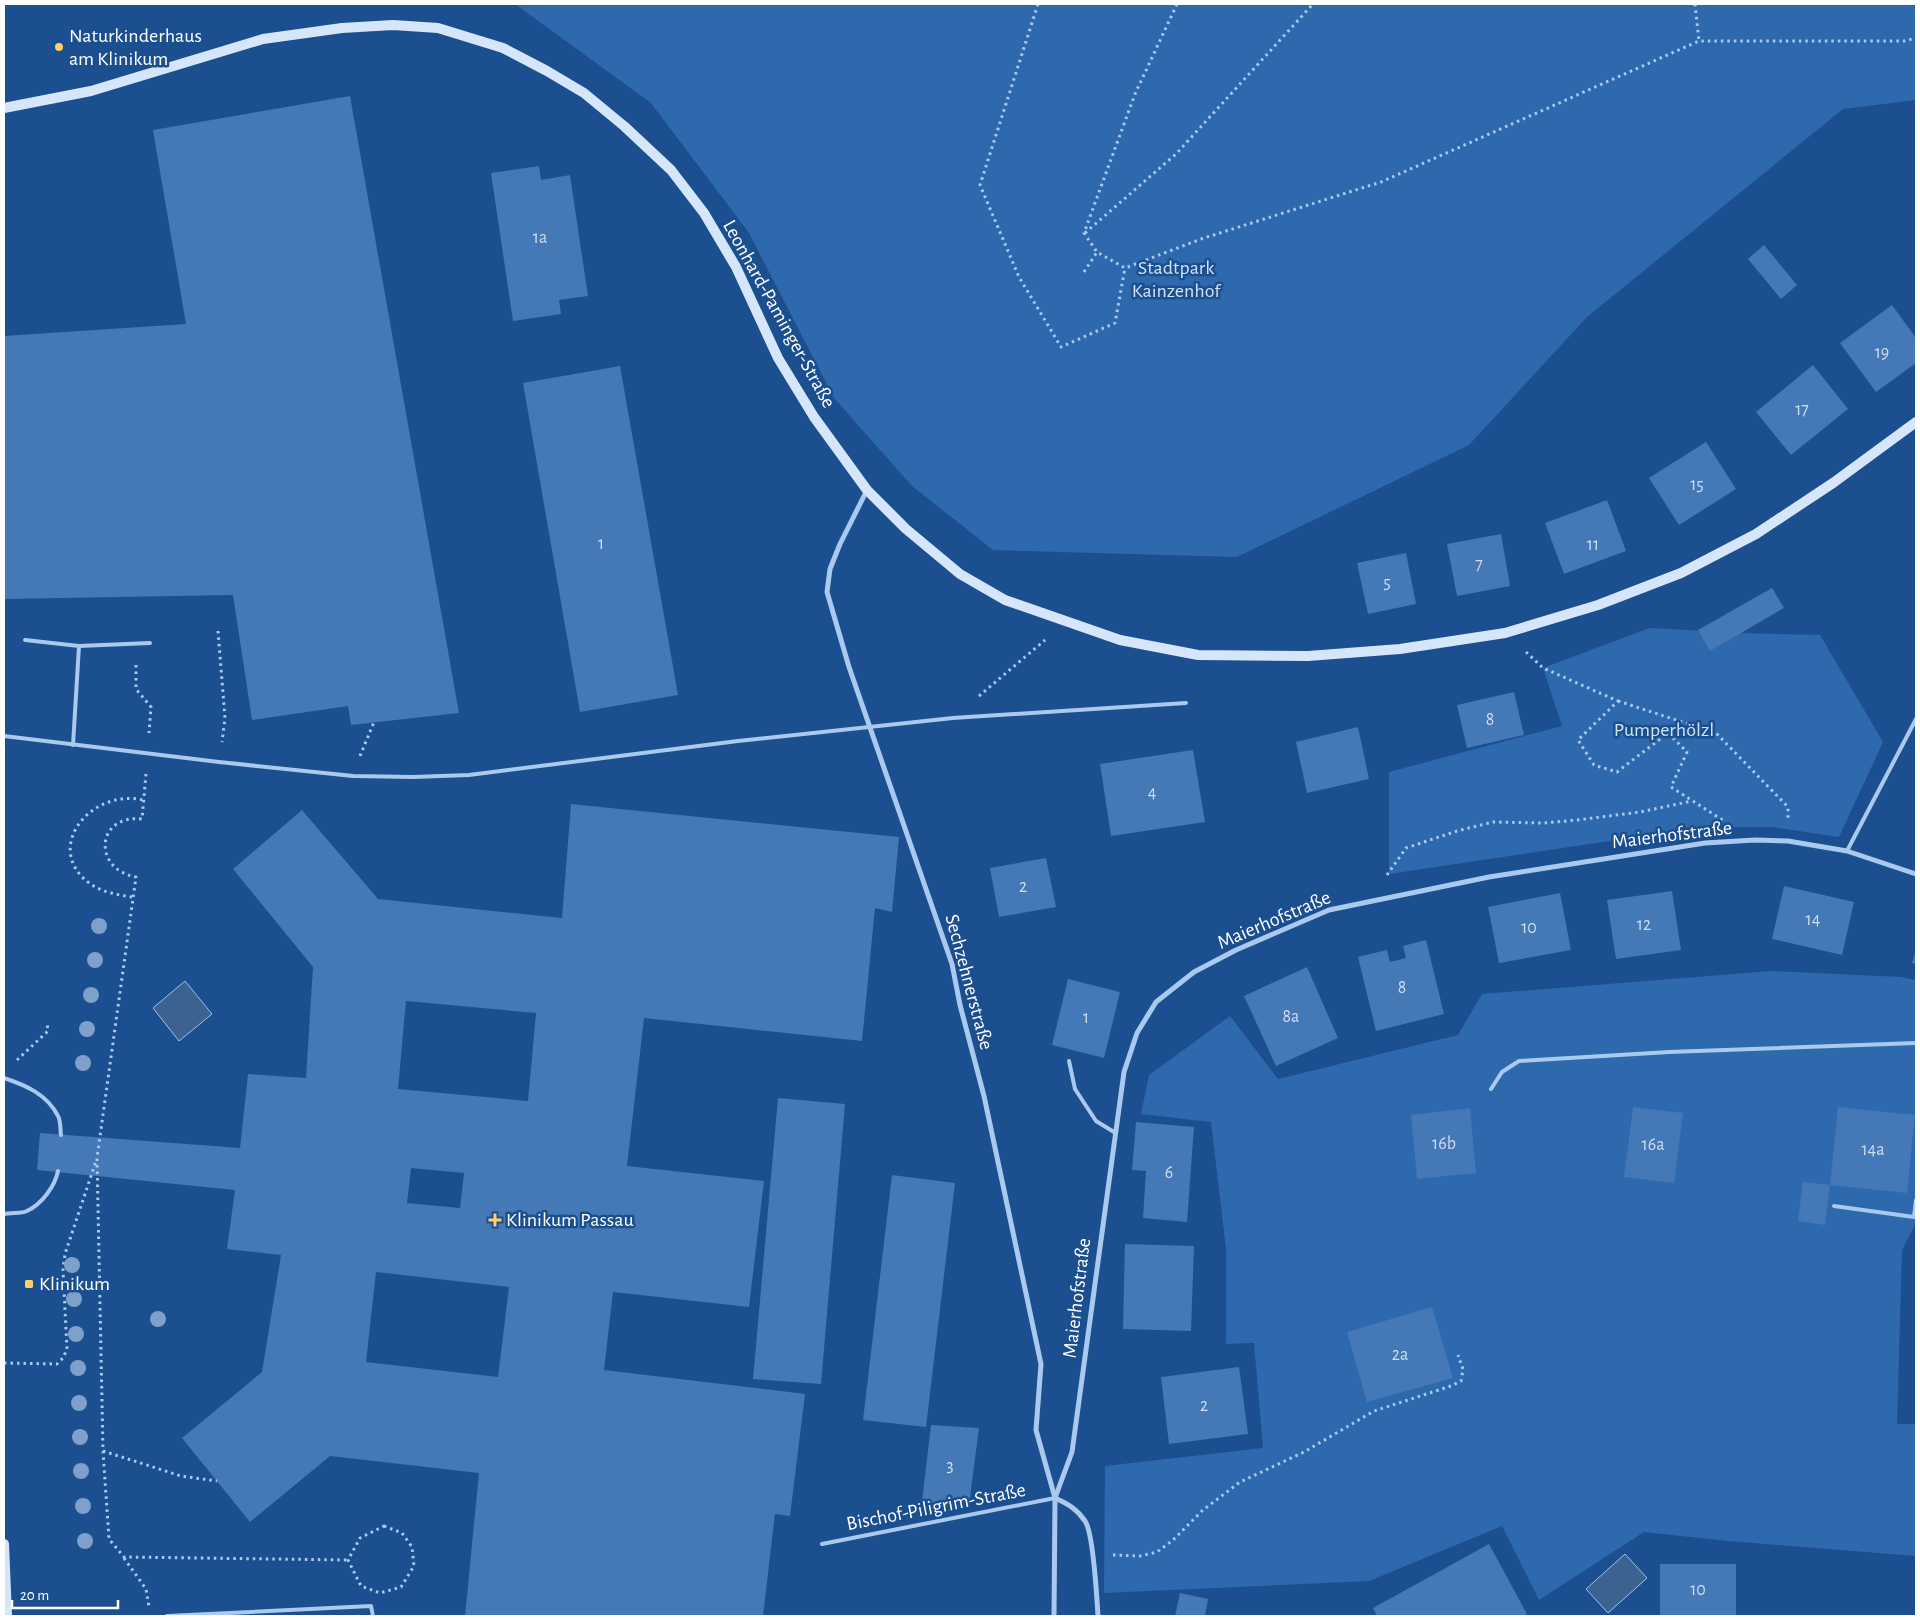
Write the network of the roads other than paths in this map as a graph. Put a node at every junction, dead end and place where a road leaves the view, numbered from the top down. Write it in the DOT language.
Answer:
graph roads {
  1 [pos="4,108"];
  2 [pos="1916,422"];
  3 [pos="868,490"];
  4 [pos="25,640"];
  5 [pos="150,643"];
  6 [pos="79,646"];
  7 [pos="1186,703"];
  8 [pos="1916,719"];
  9 [pos="870,726"];
  10 [pos="4,736"];
  11 [pos="72,745"];
  12 [pos="1847,851"];
  13 [pos="1916,874"];
  14 [pos="1916,1043"];
  15 [pos="1070,1061"];
  16 [pos="4,1078"];
  17 [pos="1491,1089"];
  18 [pos="1114,1132"];
  19 [pos="61,1135"];
  20 [pos="58,1171"];
  21 [pos="1916,1200"];
  22 [pos="1834,1206"];
  23 [pos="4,1214"];
  24 [pos="1056,1498"];
  25 [pos="4,1544"];
  26 [pos="822,1544"];
  27 [pos="7,1616"];
  28 [pos="167,1616"];
  29 [pos="373,1616"];
  30 [pos="1054,1616"];
  31 [pos="1098,1616"];
  1 -- 3 [label="street, Leonhard-Paminger-Straße"];
  2 -- 3 [label="street, Leonhard-Paminger-Straße"];
  3 -- 9 [label="street, Sechzehnerstraße"];
  4 -- 6 [label="lane"];
  5 -- 6 [label="lane"];
  6 -- 11 [label="lane"];
  7 -- 9 [label="lane"];
  8 -- 12 [label="lane"];
  9 -- 11 [label="lane"];
  9 -- 24 [label="street, Sechzehnerstraße"];
  10 -- 11 [label="lane"];
  12 -- 13 [label="street, Maierhofstraße"];
  12 -- 18 [label="street, Maierhofstraße"];
  14 -- 17 [label="lane"];
  15 -- 18 [label="lane"];
  16 -- 19 [label="lane"];
  18 -- 24 [label="street, Maierhofstraße"];
  20 -- 23 [label="lane"];
  21 -- 22 [label="lane"];
  24 -- 26 [label="lane, Bischof-Piligrim-Straße"];
  24 -- 30 [label="street, Sechzehnerstraße"];
  24 -- 31 [label="street"];
  25 -- 27 [label="street"];
  28 -- 29 [label="lane"];
}
